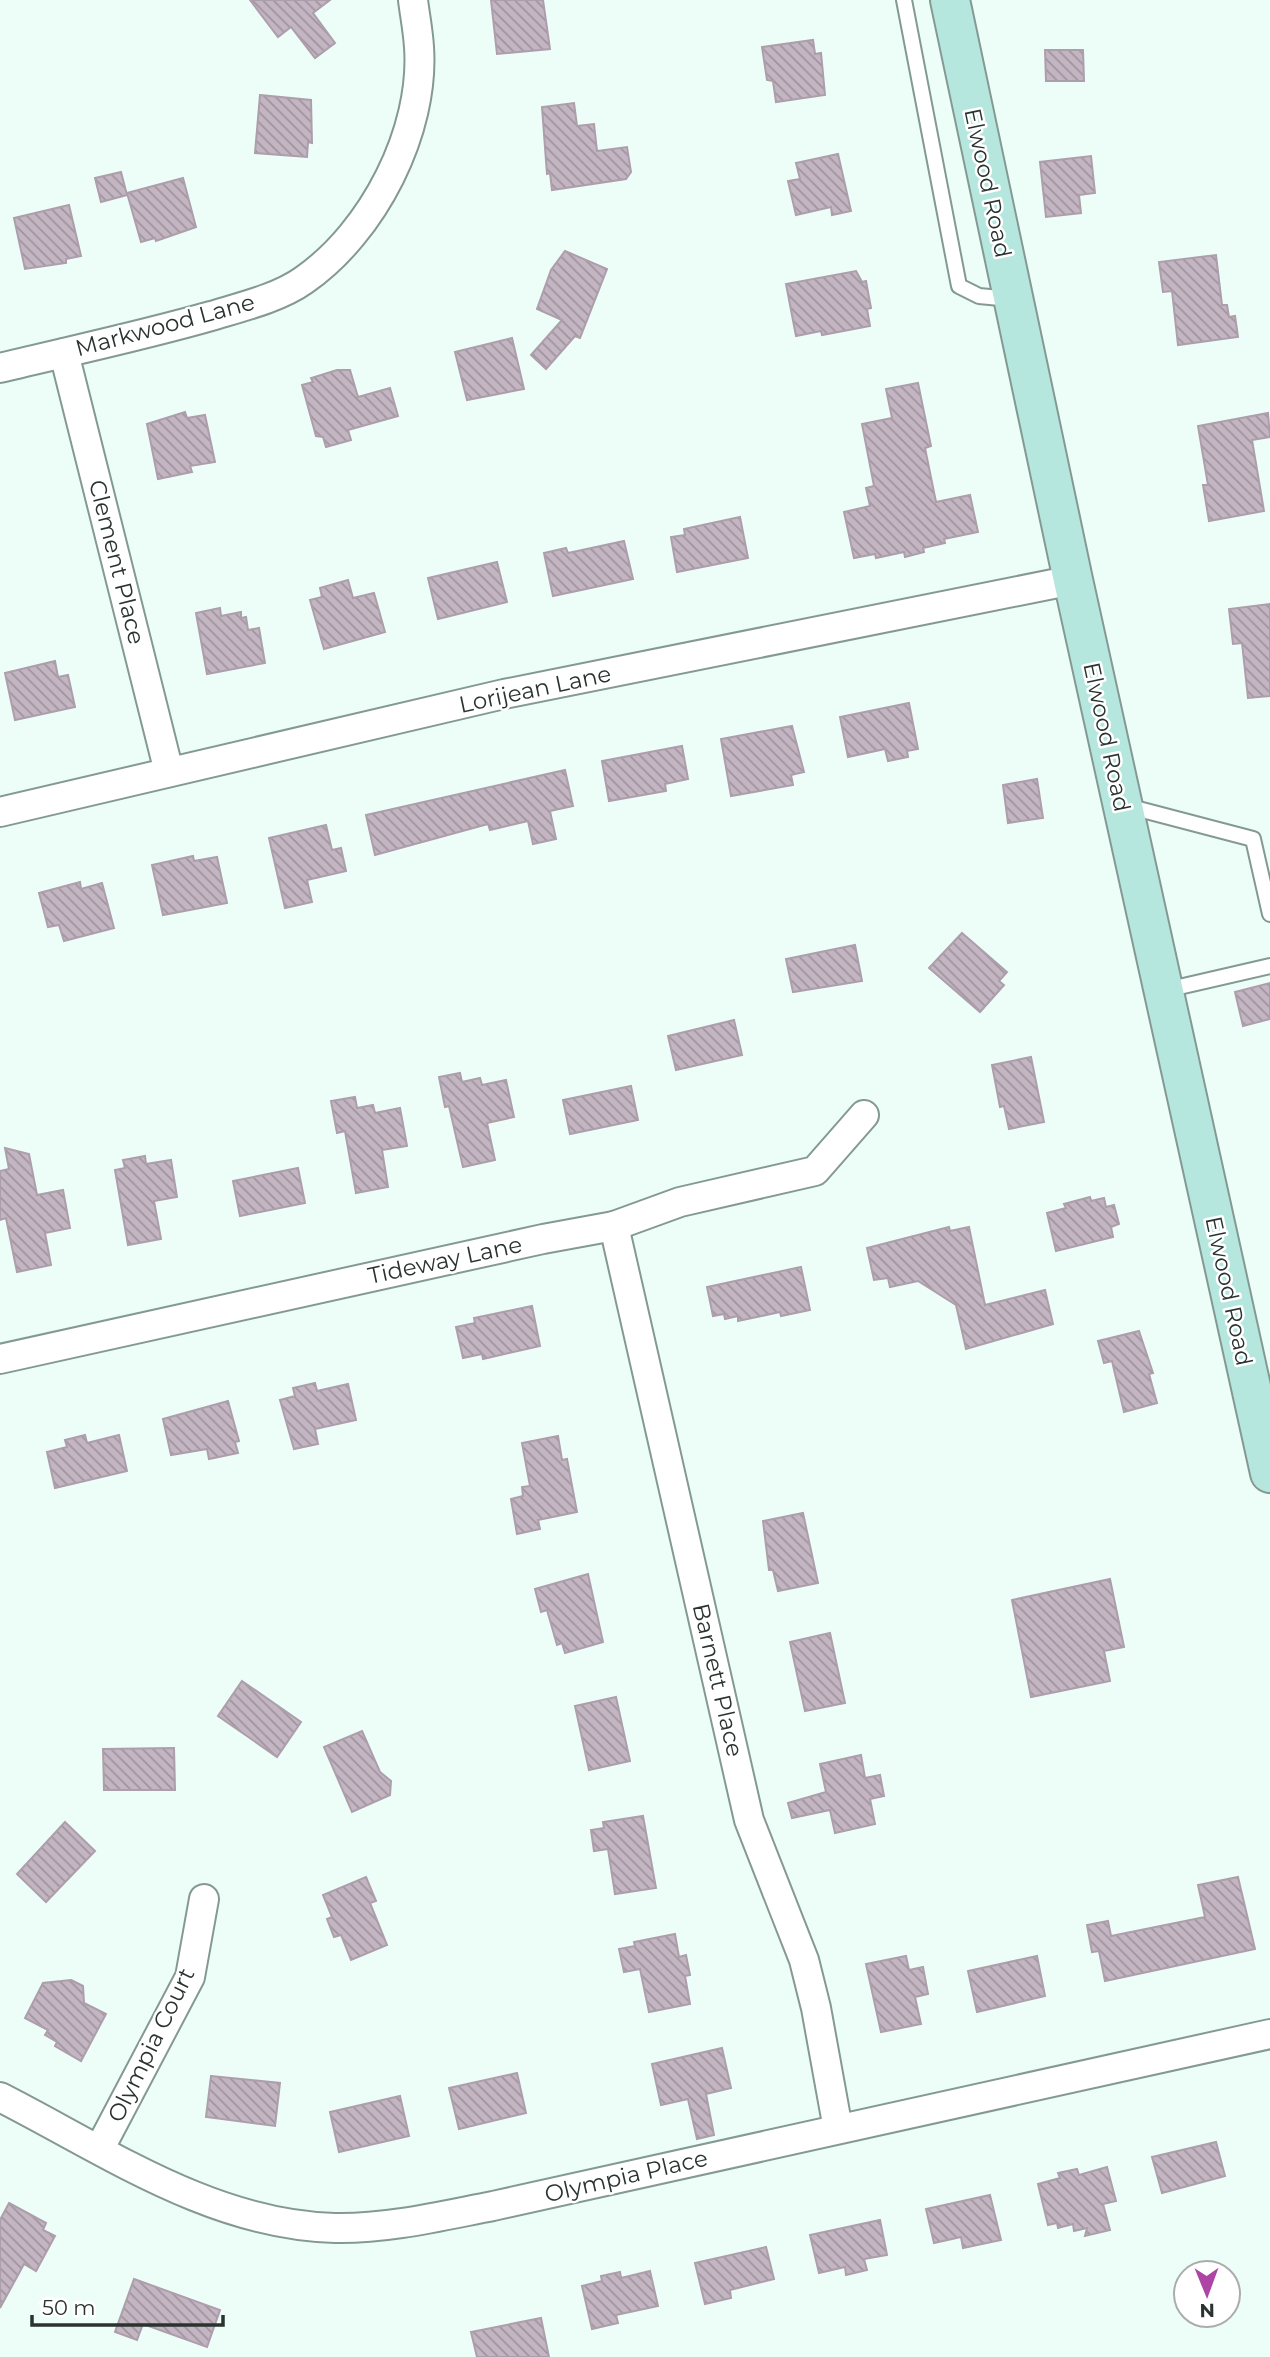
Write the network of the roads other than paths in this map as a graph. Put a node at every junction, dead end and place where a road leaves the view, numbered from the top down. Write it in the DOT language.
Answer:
graph roads {
  1 [pos="413,0"];
  2 [pos="904,0"];
  3 [pos="950,0"];
  4 [pos="1013,299"];
  5 [pos="64,353"];
  6 [pos="0,368"];
  7 [pos="1073,580"];
  8 [pos="169,772"];
  9 [pos="1122,804"];
  10 [pos="0,812"];
  11 [pos="1270,914"];
  12 [pos="1270,966"];
  13 [pos="1163,991"];
  14 [pos="864,1115"];
  15 [pos="614,1226"];
  16 [pos="0,1359"];
  17 [pos="1270,1473"];
  18 [pos="204,1899"];
  19 [pos="1270,2034"];
  20 [pos="0,2097"];
  21 [pos="838,2129"];
  22 [pos="100,2148"];
  1 -- 5 [label="street, Markwood Lane"];
  2 -- 4 [label="lane"];
  3 -- 4 [label="main road, Elwood Road"];
  4 -- 7 [label="main road, Elwood Road"];
  5 -- 6 [label="street, Markwood Lane"];
  5 -- 8 [label="street, Clement Place"];
  7 -- 8 [label="street, Lorijean Lane"];
  7 -- 9 [label="main road, Elwood Road"];
  8 -- 10 [label="street, Lorijean Lane"];
  9 -- 11 [label="lane"];
  9 -- 13 [label="main road, Elwood Road"];
  12 -- 13 [label="lane"];
  13 -- 17 [label="main road, Elwood Road"];
  14 -- 15 [label="street, Tideway Lane"];
  15 -- 16 [label="street, Tideway Lane"];
  15 -- 21 [label="street, Barnett Place"];
  18 -- 22 [label="street, Olympia Court"];
  19 -- 21 [label="street, Olympia Place"];
  20 -- 22 [label="street, Olympia Place"];
  21 -- 22 [label="street, Olympia Place"];
}
